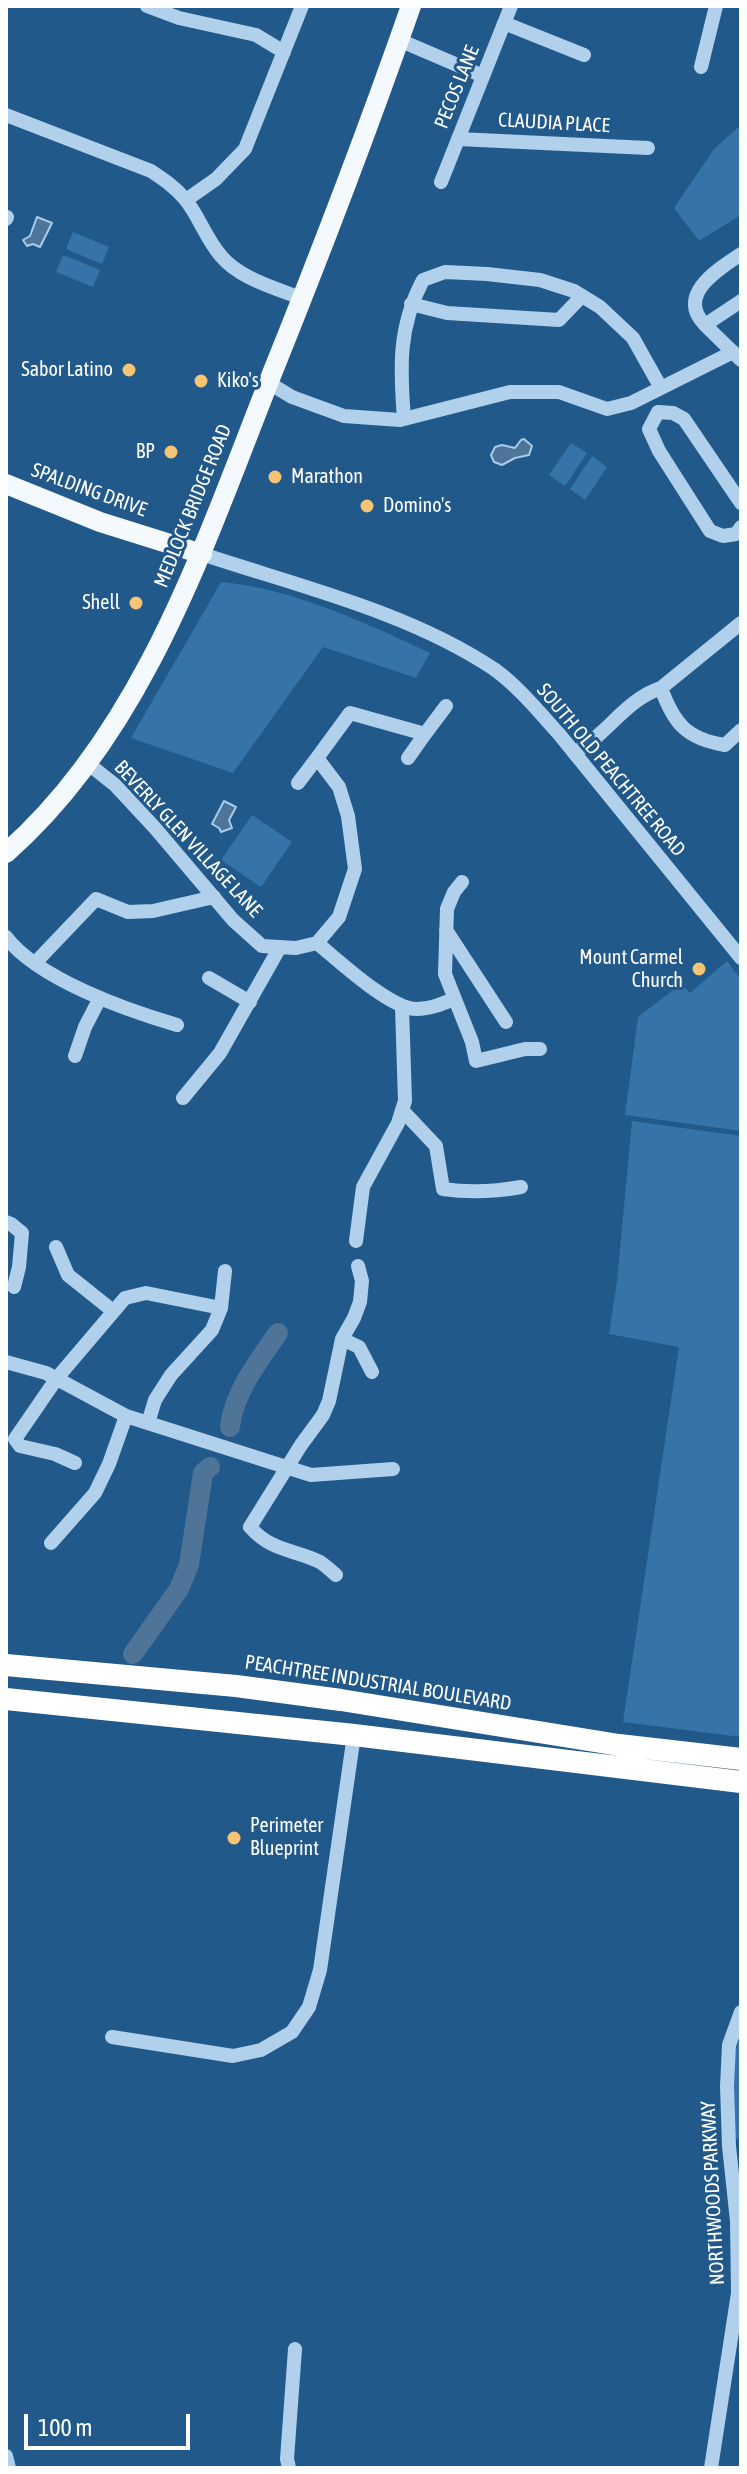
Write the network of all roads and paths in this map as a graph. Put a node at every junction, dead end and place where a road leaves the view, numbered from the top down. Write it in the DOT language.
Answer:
graph roads {
  1 [pos="147,6"];
  2 [pos="302,6"];
  3 [pos="411,6"];
  4 [pos="511,6"];
  5 [pos="716,6"];
  6 [pos="504,23"];
  7 [pos="399,40"];
  8 [pos="284,52"];
  9 [pos="584,55"];
  10 [pos="701,67"];
  11 [pos="483,76"];
  12 [pos="6,115"];
  13 [pos="458,139"];
  14 [pos="648,148"];
  15 [pos="441,182"];
  16 [pos="186,200"];
  17 [pos="741,254"];
  18 [pos="582,296"];
  19 [pos="303,299"];
  20 [pos="741,301"];
  21 [pos="411,304"];
  22 [pos="705,325"];
  23 [pos="737,356"];
  24 [pos="269,383"];
  25 [pos="661,388"];
  26 [pos="645,396"];
  27 [pos="658,412"];
  28 [pos="404,419"];
  29 [pos="6,484"];
  30 [pos="741,503"];
  31 [pos="741,527"];
  32 [pos="202,554"];
  33 [pos="741,623"];
  34 [pos="661,688"];
  35 [pos="446,706"];
  36 [pos="741,730"];
  37 [pos="425,734"];
  38 [pos="574,753"];
  39 [pos="317,758"];
  40 [pos="408,758"];
  41 [pos="86,762"];
  42 [pos="298,783"];
  43 [pos="9,845"];
  44 [pos="462,882"];
  45 [pos="214,897"];
  46 [pos="446,930"];
  47 [pos="6,937"];
  48 [pos="317,943"];
  49 [pos="280,947"];
  50 [pos="741,958"];
  51 [pos="35,963"];
  52 [pos="209,978"];
  53 [pos="100,998"];
  54 [pos="454,999"];
  55 [pos="250,1002"];
  56 [pos="402,1007"];
  57 [pos="506,1022"];
  58 [pos="177,1025"];
  59 [pos="540,1049"];
  60 [pos="75,1056"];
  61 [pos="183,1098"];
  62 [pos="402,1110"];
  63 [pos="521,1187"];
  64 [pos="6,1222"];
  65 [pos="356,1241"];
  66 [pos="56,1247"];
  67 [pos="358,1266"];
  68 [pos="225,1271"];
  69 [pos="14,1287"];
  70 [pos="221,1308"];
  71 [pos="113,1311"];
  72 [pos="342,1339"];
  73 [pos="6,1362"];
  74 [pos="372,1372"];
  75 [pos="57,1378"];
  76 [pos="126,1416"];
  77 [pos="148,1423"];
  78 [pos="75,1463"];
  79 [pos="287,1466"];
  80 [pos="393,1469"];
  81 [pos="51,1543"];
  82 [pos="336,1575"];
  83 [pos="6,1665"];
  84 [pos="6,1699"];
  85 [pos="354,1735"];
  86 [pos="741,1759"];
  87 [pos="741,1782"];
  88 [pos="741,2012"];
  89 [pos="112,2037"];
  90 [pos="295,2349"];
  91 [pos="6,2456"];
  92 [pos="9,2468"];
  93 [pos="289,2468"];
  94 [pos="711,2468"];
  1 -- 8 [label="street"];
  2 -- 8 [label="street"];
  3 -- 7 [label="main road, MEDLOCK BRIDGE ROAD"];
  4 -- 6 [label="street, PECOS LANE"];
  5 -- 10 [label="street"];
  6 -- 9 [label="street"];
  6 -- 11 [label="street, PECOS LANE"];
  7 -- 11 [label="street"];
  7 -- 19 [label="main road, MEDLOCK BRIDGE ROAD"];
  8 -- 16 [label="street"];
  11 -- 13 [label="street, PECOS LANE"];
  12 -- 16 [label="street"];
  13 -- 14 [label="street, CLAUDIA PLACE"];
  13 -- 15 [label="street, PECOS LANE"];
  16 -- 19 [label="street"];
  17 -- 22 [label="street"];
  18 -- 21 [label="street"];
  18 -- 21 [label="street"];
  18 -- 25 [label="street"];
  19 -- 24 [label="main road, MEDLOCK BRIDGE ROAD"];
  20 -- 22 [label="street"];
  21 -- 28 [label="street"];
  22 -- 23 [label="street"];
  23 -- 25 [label="street"];
  24 -- 28 [label="street"];
  24 -- 32 [label="main road, MEDLOCK BRIDGE ROAD"];
  25 -- 26 [label="street"];
  26 -- 27 [label="street"];
  26 -- 28 [label="street"];
  27 -- 30 [label="street"];
  27 -- 31 [label="street"];
  29 -- 32 [label="main road, SPALDING DRIVE"];
  32 -- 38 [label="street, SOUTH OLD PEACHTREE ROAD"];
  32 -- 41 [label="main road, MEDLOCK BRIDGE ROAD"];
  33 -- 34 [label="street"];
  34 -- 36 [label="street"];
  34 -- 38 [label="street"];
  35 -- 37 [label="street"];
  37 -- 39 [label="street"];
  37 -- 40 [label="street"];
  38 -- 50 [label="street, SOUTH OLD PEACHTREE ROAD"];
  39 -- 42 [label="street"];
  39 -- 48 [label="street"];
  41 -- 43 [label="main road, MEDLOCK BRIDGE ROAD"];
  41 -- 45 [label="street, BEVERLY GLEN VILLAGE LANE"];
  44 -- 46 [label="street"];
  45 -- 49 [label="street, BEVERLY GLEN VILLAGE LANE"];
  45 -- 51 [label="street"];
  46 -- 54 [label="street"];
  46 -- 57 [label="street"];
  47 -- 51 [label="street"];
  48 -- 49 [label="street"];
  48 -- 56 [label="street"];
  49 -- 55 [label="street"];
  51 -- 53 [label="street"];
  52 -- 55 [label="street"];
  53 -- 58 [label="street"];
  53 -- 60 [label="street"];
  54 -- 56 [label="street"];
  54 -- 59 [label="street"];
  55 -- 61 [label="street"];
  56 -- 62 [label="street"];
  62 -- 63 [label="street"];
  62 -- 65 [label="street"];
  64 -- 69 [label="street"];
  66 -- 71 [label="street"];
  67 -- 72 [label="street"];
  68 -- 70 [label="street"];
  70 -- 71 [label="street"];
  70 -- 77 [label="street"];
  71 -- 75 [label="street"];
  72 -- 74 [label="street"];
  72 -- 79 [label="street"];
  73 -- 75 [label="street"];
  75 -- 76 [label="street"];
  75 -- 78 [label="street"];
  76 -- 77 [label="street"];
  76 -- 81 [label="street"];
  77 -- 79 [label="street"];
  79 -- 80 [label="street"];
  79 -- 82 [label="street"];
  83 -- 86 [label="highway, PEACHTREE INDUSTRIAL BOULEVARD"];
  84 -- 85 [label="highway"];
  85 -- 87 [label="highway"];
  85 -- 89 [label="street"];
  88 -- 94 [label="street, NORTHWOODS PARKWAY"];
  90 -- 93 [label="street"];
  91 -- 92 [label="street"];
}
